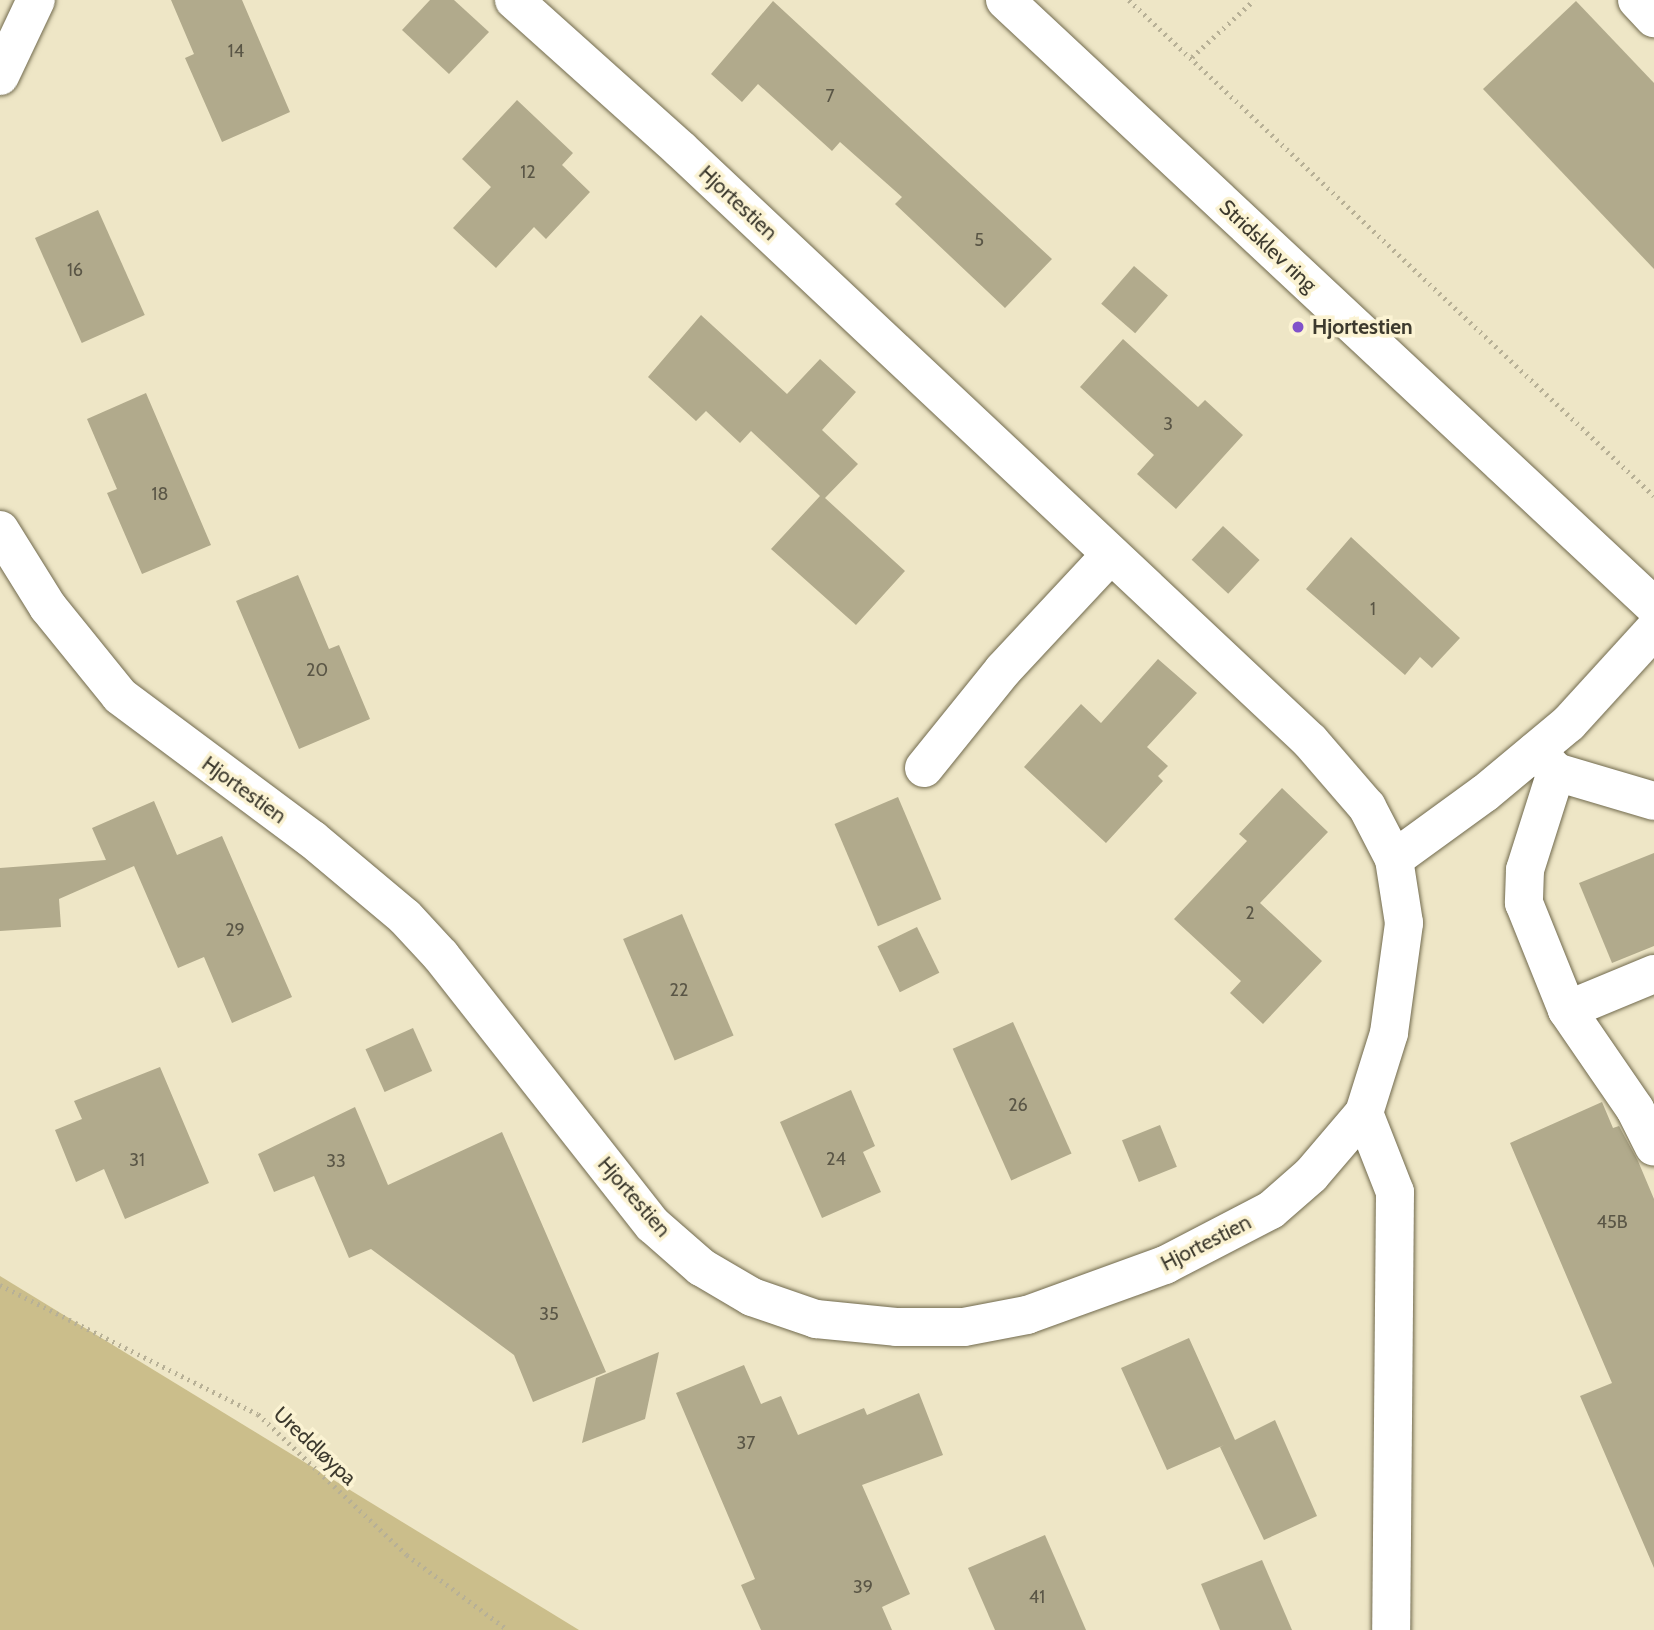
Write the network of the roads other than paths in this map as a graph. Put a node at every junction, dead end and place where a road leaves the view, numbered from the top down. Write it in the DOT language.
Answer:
graph roads {
  1 [pos="36,0"];
  2 [pos="514,0"];
  3 [pos="1005,0"];
  4 [pos="1637,0"];
  5 [pos="1654,18"];
  6 [pos="0,76"];
  7 [pos="0,530"];
  8 [pos="1111,554"];
  9 [pos="1654,606"];
  10 [pos="1654,630"];
  11 [pos="1546,761"];
  12 [pos="923,768"];
  13 [pos="1654,801"];
  14 [pos="1394,859"];
  15 [pos="1654,974"];
  16 [pos="1567,1010"];
  17 [pos="1364,1113"];
  18 [pos="1654,1147"];
  19 [pos="1391,1630"];
  1 -- 6 [label="street"];
  2 -- 8 [label="street, Hjortestien"];
  3 -- 9 [label="street, Stridsklev ring"];
  4 -- 5 [label="street"];
  7 -- 17 [label="street, Hjortestien"];
  8 -- 12 [label="street"];
  8 -- 14 [label="street, Hjortestien"];
  10 -- 11 [label="street"];
  11 -- 13 [label="street"];
  11 -- 14 [label="street"];
  11 -- 16 [label="street"];
  14 -- 17 [label="street, Hjortestien"];
  15 -- 16 [label="street"];
  16 -- 18 [label="street"];
  17 -- 19 [label="street"];
}
